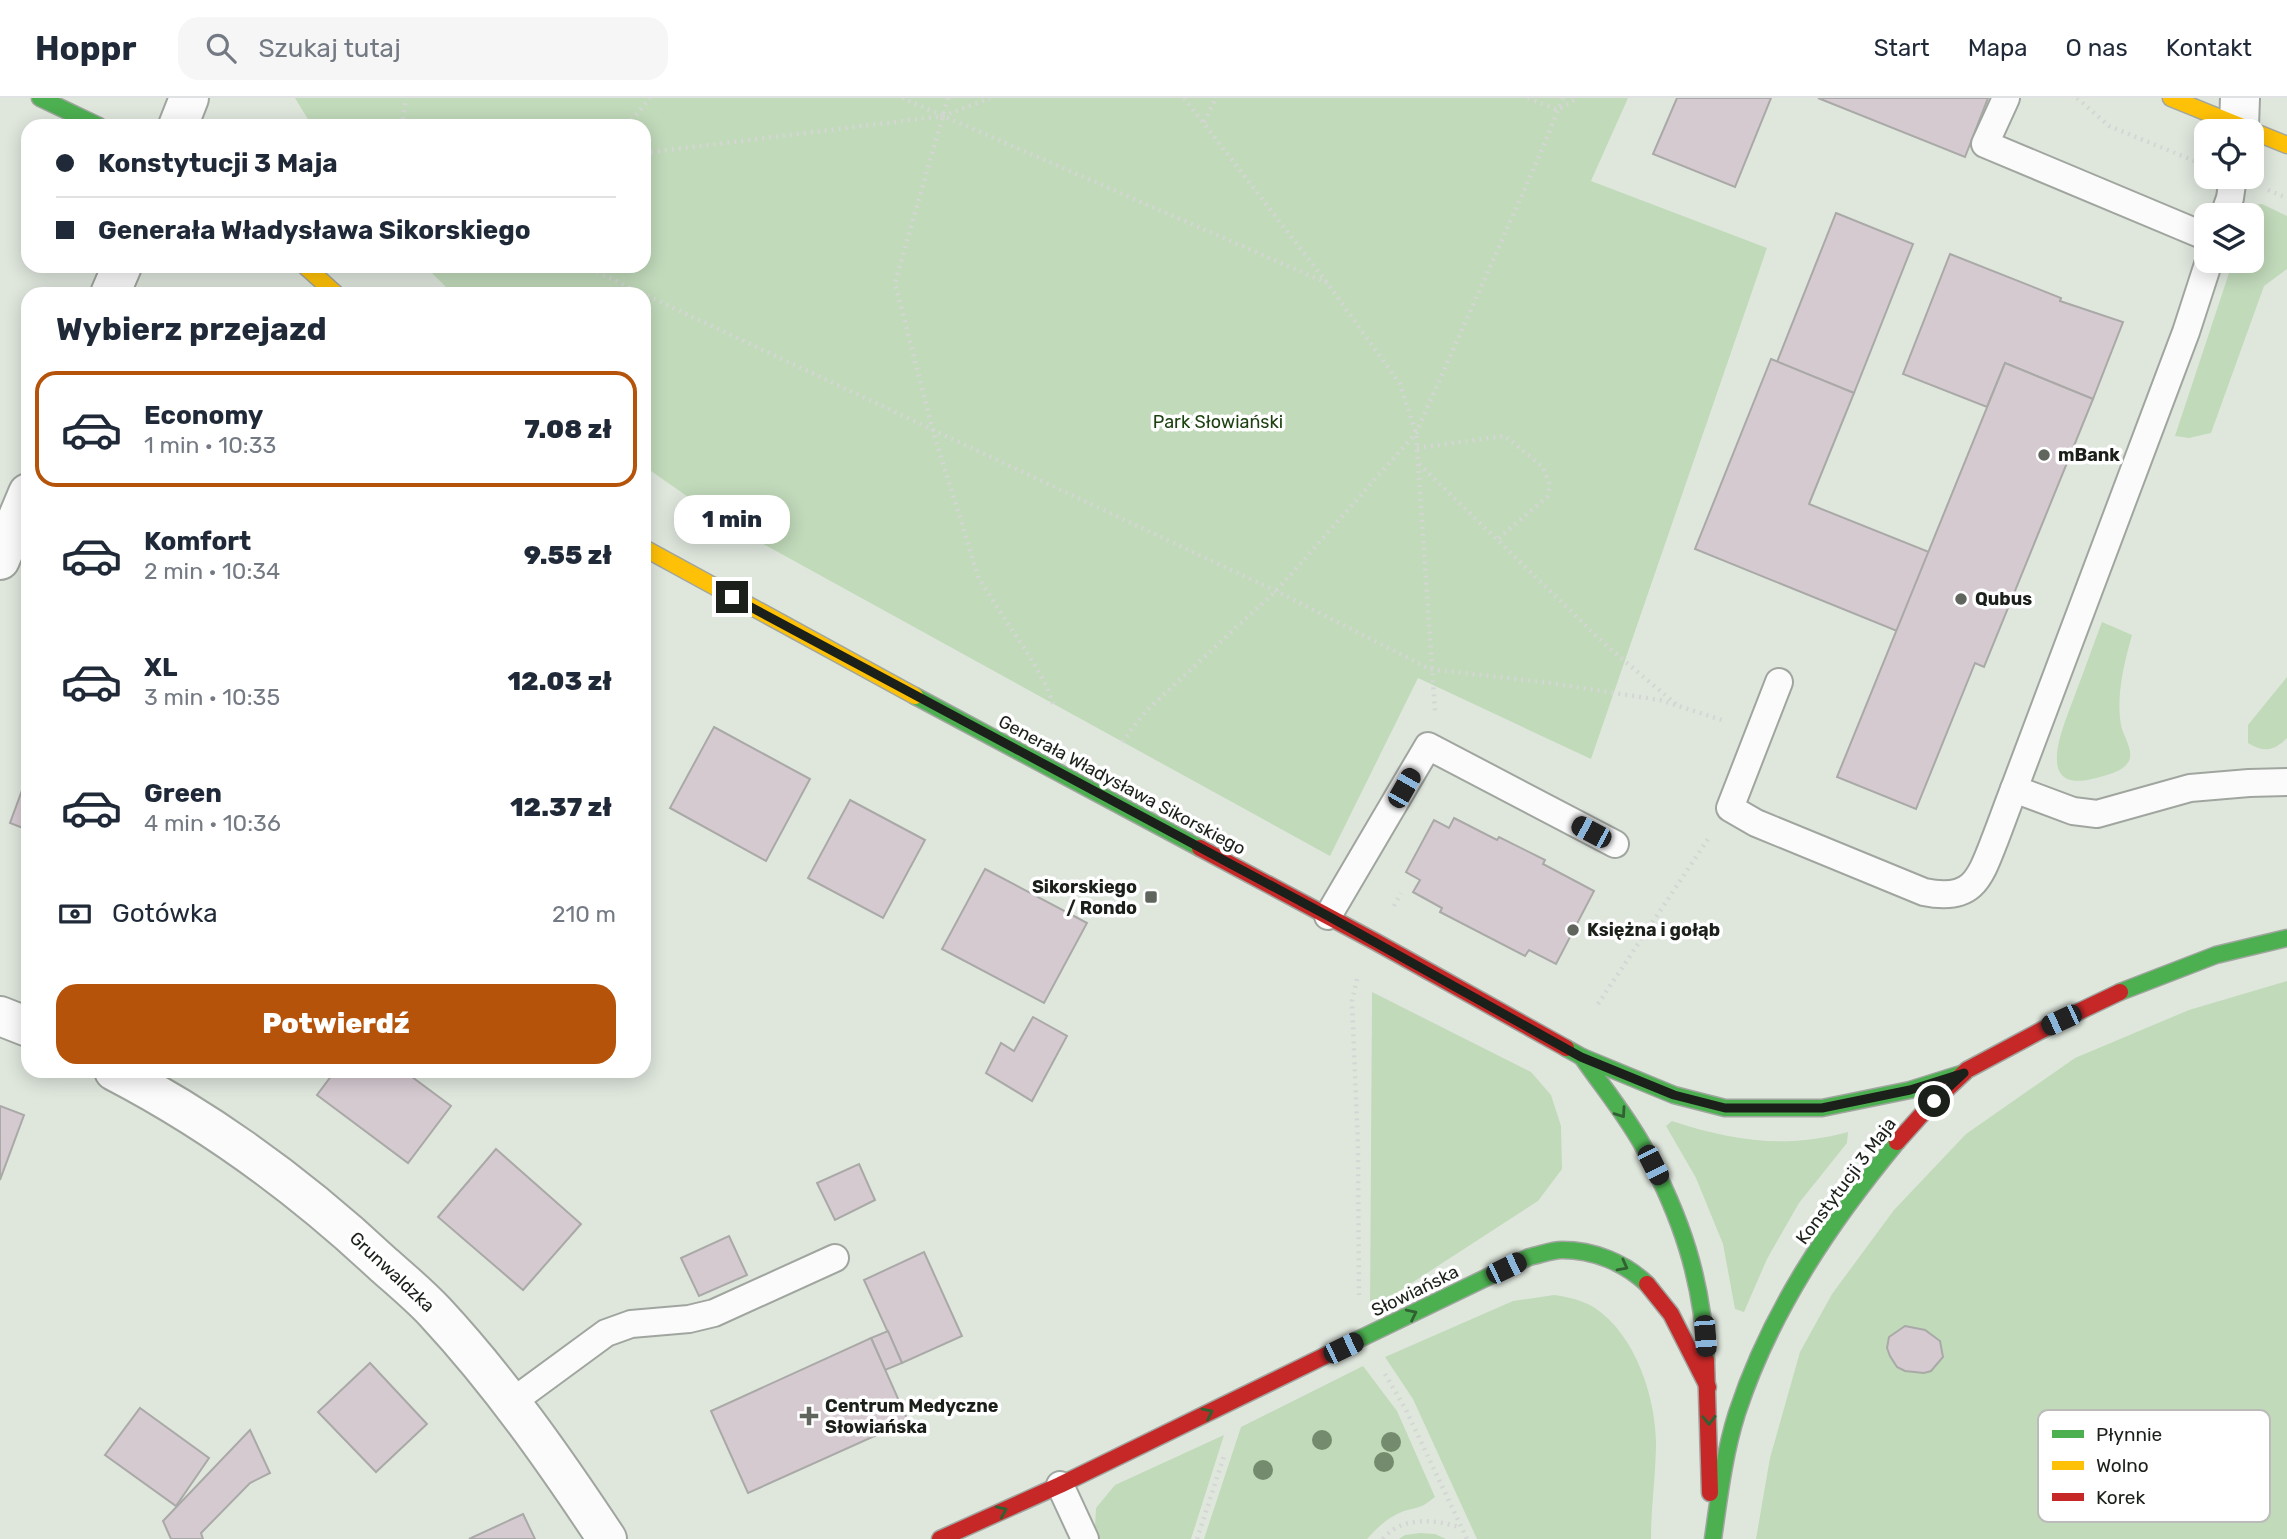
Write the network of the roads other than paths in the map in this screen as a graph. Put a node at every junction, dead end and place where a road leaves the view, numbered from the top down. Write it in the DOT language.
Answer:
graph roads {
  1 [pos="40,98"];
  2 [pos="190,98"];
  3 [pos="2006,98"];
  4 [pos="2171,98"];
  5 [pos="2239,118"];
  6 [pos="84,119"];
  7 [pos="181,119"];
  8 [pos="2287,145"];
  9 [pos="2194,232"];
  10 [pos="312,273"];
  11 [pos="2205,273"];
  12 [pos="328,287"];
  13 [pos="21,510"];
  14 [pos="651,552"];
  15 [pos="0,560"];
  16 [pos="1779,682"];
  17 [pos="2287,782"];
  18 [pos="2014,789"];
  19 [pos="1615,844"];
  20 [pos="1328,916"];
  21 [pos="2287,938"];
  22 [pos="0,1016"];
  23 [pos="21,1024"];
  24 [pos="1581,1057"];
  25 [pos="1964,1073"];
  26 [pos="128,1078"];
  27 [pos="835,1258"];
  28 [pos="1708,1387"];
  29 [pos="512,1402"];
  30 [pos="1060,1485"];
  31 [pos="607,1539"];
  32 [pos="940,1539"];
  33 [pos="1085,1539"];
  34 [pos="1711,1539"];
  1 -- 6 [label="street"];
  2 -- 7 [label="street"];
  3 -- 9 [label="lane"];
  4 -- 5 [label="street"];
  5 -- 8 [label="street"];
  10 -- 12 [label="street"];
  11 -- 18 [label="lane"];
  13 -- 15 [label="street"];
  14 -- 20 [label="street, Generała Władysława Sikorskiego"];
  16 -- 18 [label="lane"];
  17 -- 18 [label="lane"];
  19 -- 20 [label="lane"];
  20 -- 24 [label="street, Generała Władysława Sikorskiego"];
  21 -- 25 [label="street, Konstytucji 3 Maja"];
  22 -- 23 [label="street"];
  24 -- 25 [label="street, Generała Władysława Sikorskiego"];
  24 -- 28 [label="street, Generała Władysława Sikorskiego, one-way"];
  25 -- 34 [label="street, Konstytucji 3 Maja"];
  26 -- 29 [label="street, Grunwaldzka"];
  27 -- 29 [label="lane"];
  30 -- 28 [label="street, Słowiańska, one-way"];
  28 -- 34 [label="street, Generała Władysława Sikorskiego, one-way"];
  29 -- 31 [label="street, Grunwaldzka"];
  32 -- 30 [label="street, Słowiańska, one-way"];
  30 -- 33 [label="lane"];
}
